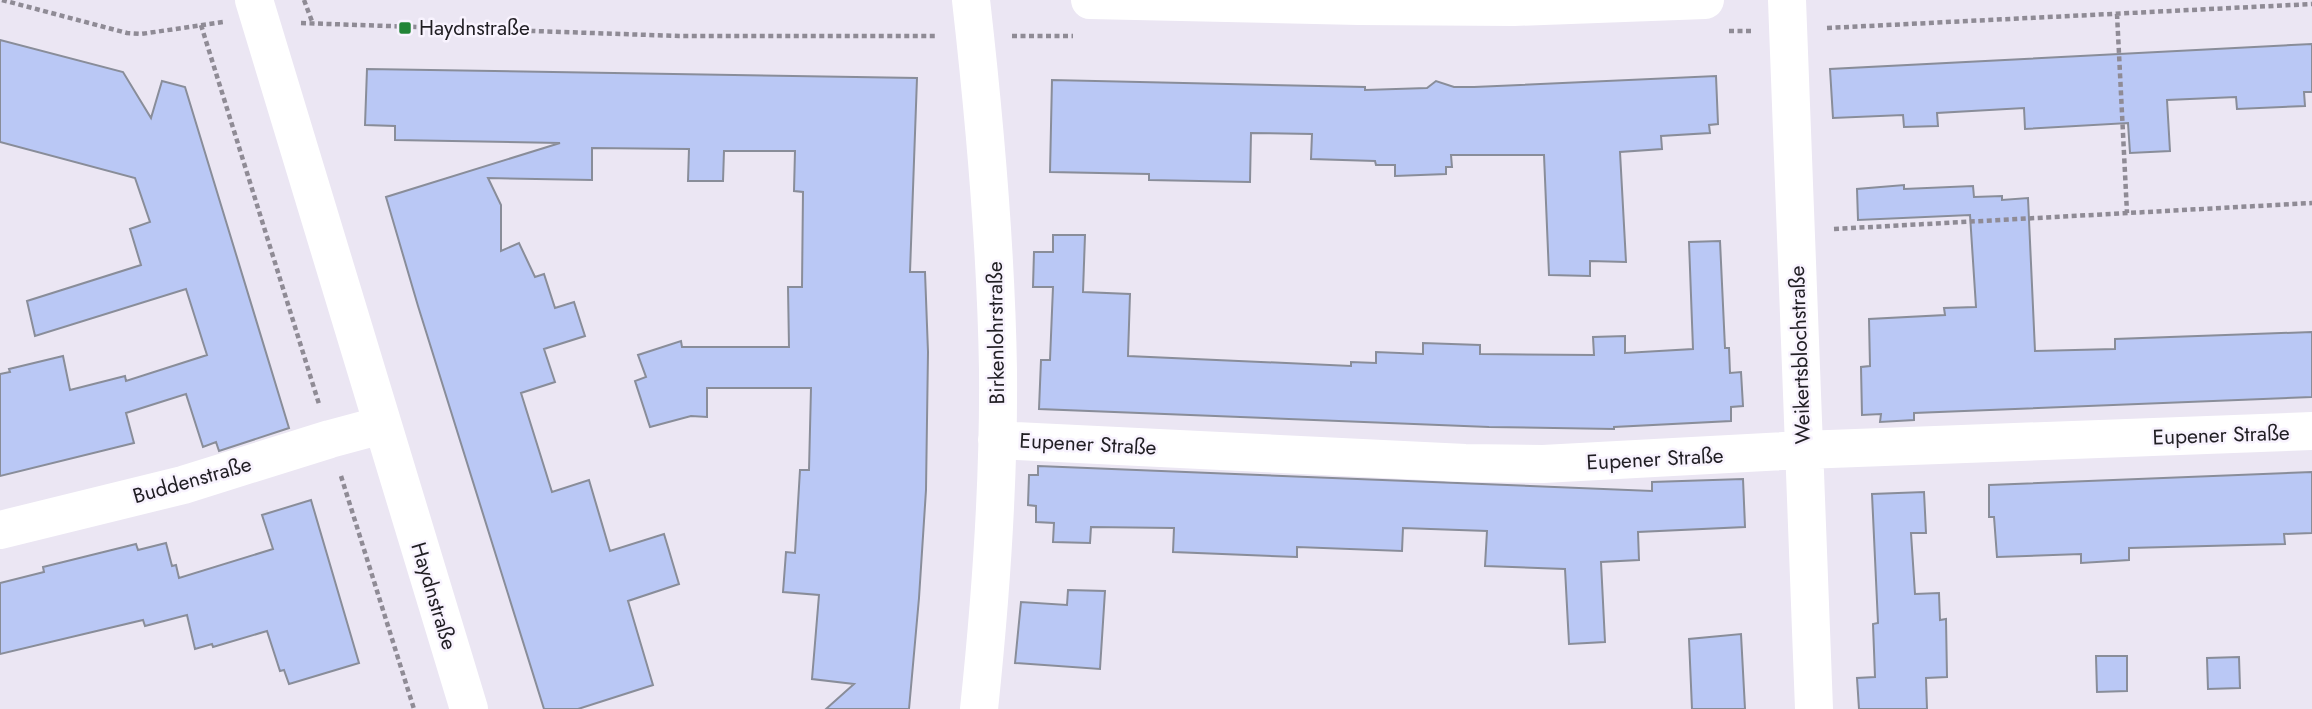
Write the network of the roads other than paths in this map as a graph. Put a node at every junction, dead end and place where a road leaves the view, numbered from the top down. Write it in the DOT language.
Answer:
graph roads {
  1 [pos="254,0"];
  2 [pos="971,0"];
  3 [pos="1090,0"];
  4 [pos="1704,0"];
  5 [pos="1787,0"];
  6 [pos="382,425"];
  7 [pos="2312,431"];
  8 [pos="997,440"];
  9 [pos="1803,450"];
  10 [pos="0,530"];
  11 [pos="469,709"];
  12 [pos="979,709"];
  13 [pos="1814,709"];
  1 -- 6 [label="street, Haydnstraße"];
  2 -- 8 [label="street, Birkenlohrstraße"];
  3 -- 4 [label="street"];
  5 -- 9 [label="street, Weikertsblochstraße"];
  6 -- 10 [label="street, Buddenstraße"];
  6 -- 11 [label="street, Haydnstraße"];
  7 -- 9 [label="street, Eupener Straße"];
  8 -- 9 [label="street, Eupener Straße"];
  8 -- 12 [label="street, Birkenlohrstraße"];
  9 -- 13 [label="street, Weikertsblochstraße"];
}
